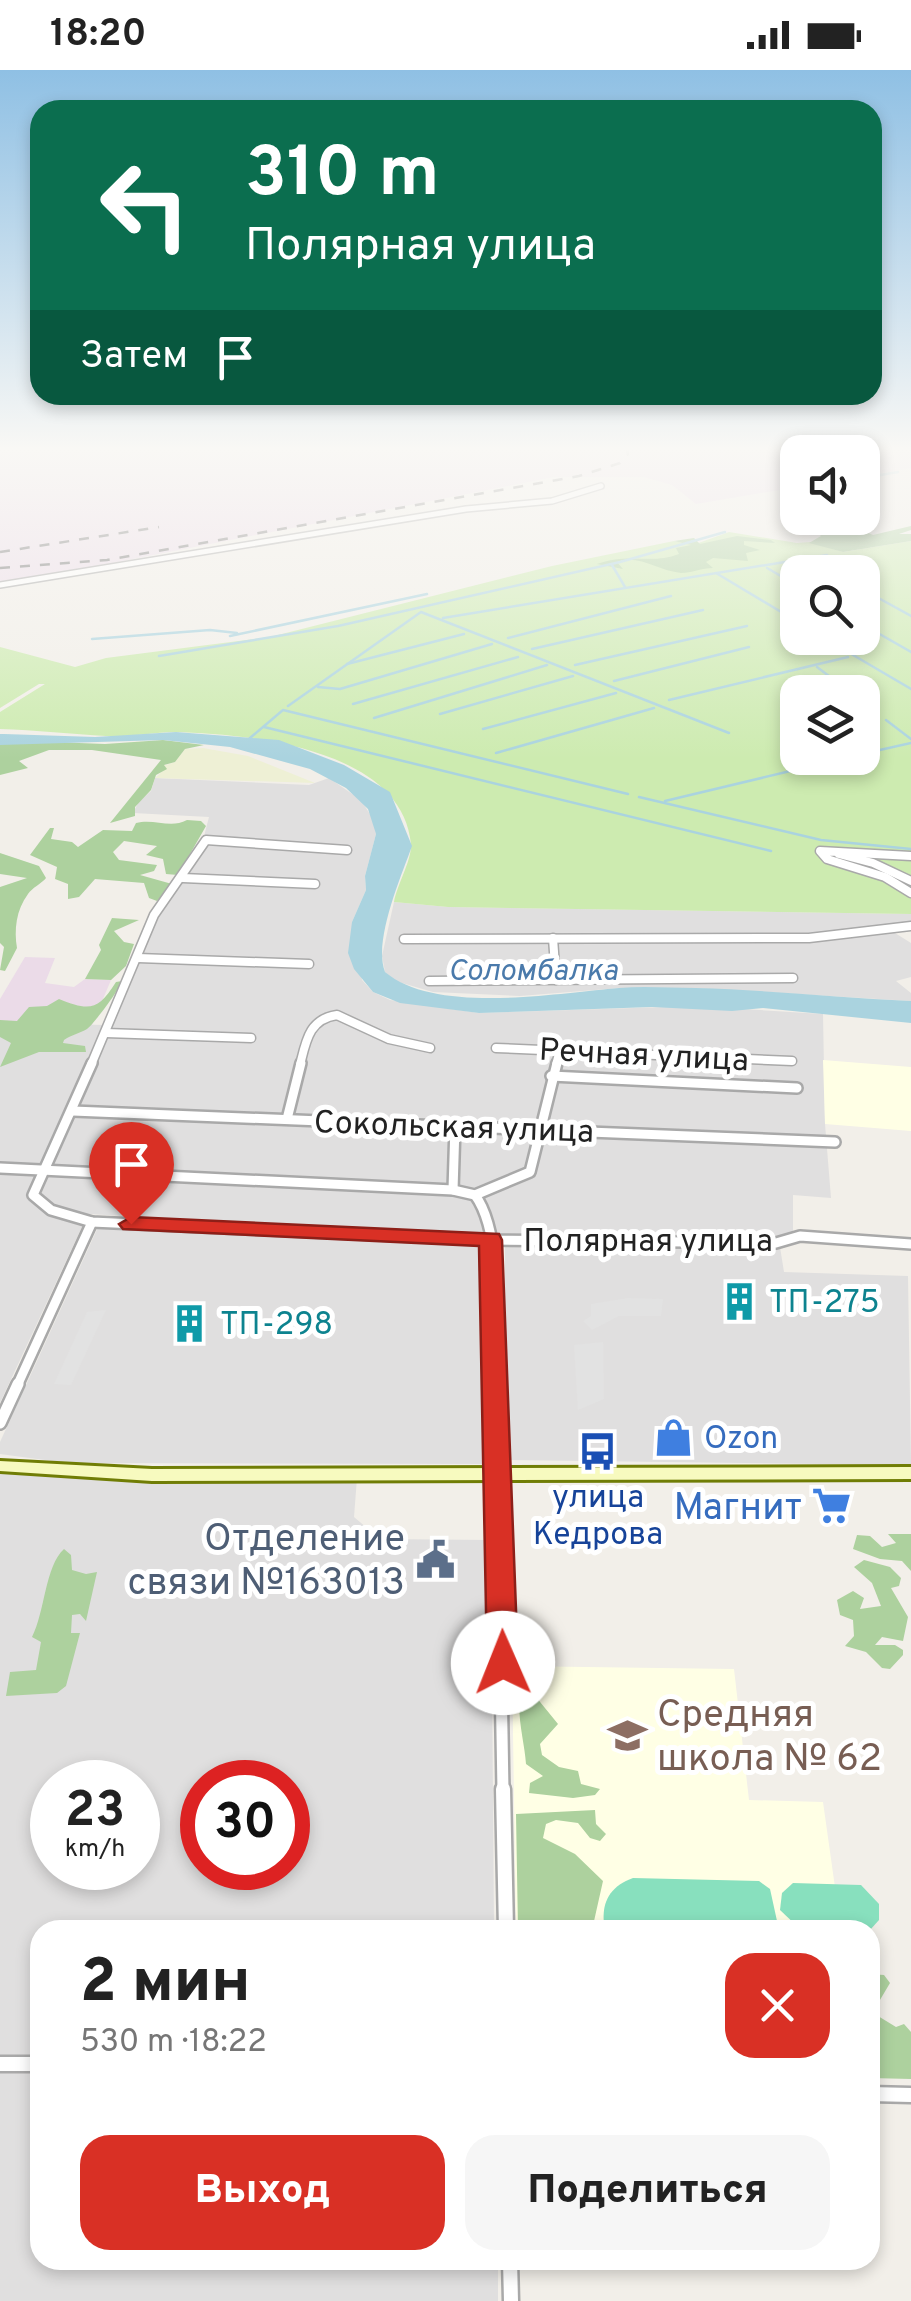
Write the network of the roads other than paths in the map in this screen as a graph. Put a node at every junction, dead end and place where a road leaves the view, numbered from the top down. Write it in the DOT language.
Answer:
graph roads {
  1 [pos="231,551"];
  2 [pos="0,585"];
  3 [pos="822,848"];
  4 [pos="347,850"];
  5 [pos="911,856"];
  6 [pos="183,878"];
  7 [pos="911,882"];
  8 [pos="315,884"];
  9 [pos="911,894"];
  10 [pos="911,926"];
  11 [pos="553,938"];
  12 [pos="404,939"];
  13 [pos="138,958"];
  14 [pos="309,964"];
  15 [pos="792,978"];
  16 [pos="556,980"];
  17 [pos="429,981"];
  18 [pos="106,1033"];
  19 [pos="250,1038"];
  20 [pos="430,1048"];
  21 [pos="496,1048"];
  22 [pos="560,1050"];
  23 [pos="792,1061"];
  24 [pos="551,1076"];
  25 [pos="797,1088"];
  26 [pos="72,1110"];
  27 [pos="286,1119"];
  28 [pos="455,1126"];
  29 [pos="540,1129"];
  30 [pos="834,1142"];
  31 [pos="0,1168"];
  32 [pos="48,1170"];
  33 [pos="453,1190"];
  34 [pos="475,1195"];
  35 [pos="92,1222"];
  36 [pos="490,1240"];
  37 [pos="911,1244"];
  38 [pos="0,1423"];
  39 [pos="0,1466"];
  40 [pos="500,1474"];
  41 [pos="911,1474"];
  42 [pos="506,1920"];
  43 [pos="0,2064"];
  44 [pos="30,2064"];
  45 [pos="880,2094"];
  46 [pos="911,2096"];
  47 [pos="510,2270"];
  48 [pos="510,2301"];
  1 -- 2 [label="street"];
  3 -- 5 [label="street"];
  3 -- 7 [label="street"];
  3 -- 9 [label="street"];
  4 -- 6 [label="street"];
  6 -- 8 [label="street"];
  6 -- 13 [label="street"];
  10 -- 11 [label="street"];
  11 -- 12 [label="street"];
  11 -- 16 [label="street"];
  13 -- 14 [label="street"];
  13 -- 18 [label="street"];
  15 -- 16 [label="street"];
  16 -- 17 [label="street"];
  18 -- 19 [label="street"];
  18 -- 26 [label="street"];
  20 -- 27 [label="street"];
  21 -- 22 [label="street, Речная улица"];
  22 -- 23 [label="street, Речная улица"];
  22 -- 24 [label="street"];
  24 -- 25 [label="street"];
  24 -- 29 [label="street"];
  26 -- 27 [label="street, Сокольская улица"];
  26 -- 32 [label="street"];
  27 -- 28 [label="street, Сокольская улица"];
  28 -- 29 [label="street, Сокольская улица"];
  28 -- 33 [label="street"];
  29 -- 30 [label="street, Сокольская улица"];
  29 -- 34 [label="street"];
  31 -- 32 [label="street"];
  32 -- 33 [label="street"];
  32 -- 35 [label="street, Полярная улица"];
  33 -- 34 [label="street"];
  34 -- 36 [label="street"];
  35 -- 36 [label="street, Полярная улица"];
  35 -- 38 [label="street"];
  36 -- 37 [label="street, Полярная улица"];
  36 -- 40 [label="street"];
  39 -- 40 [label="main road"];
  40 -- 41 [label="main road"];
  40 -- 42 [label="street"];
  43 -- 44 [label="street"];
  45 -- 46 [label="street"];
  47 -- 48 [label="street"];
}
